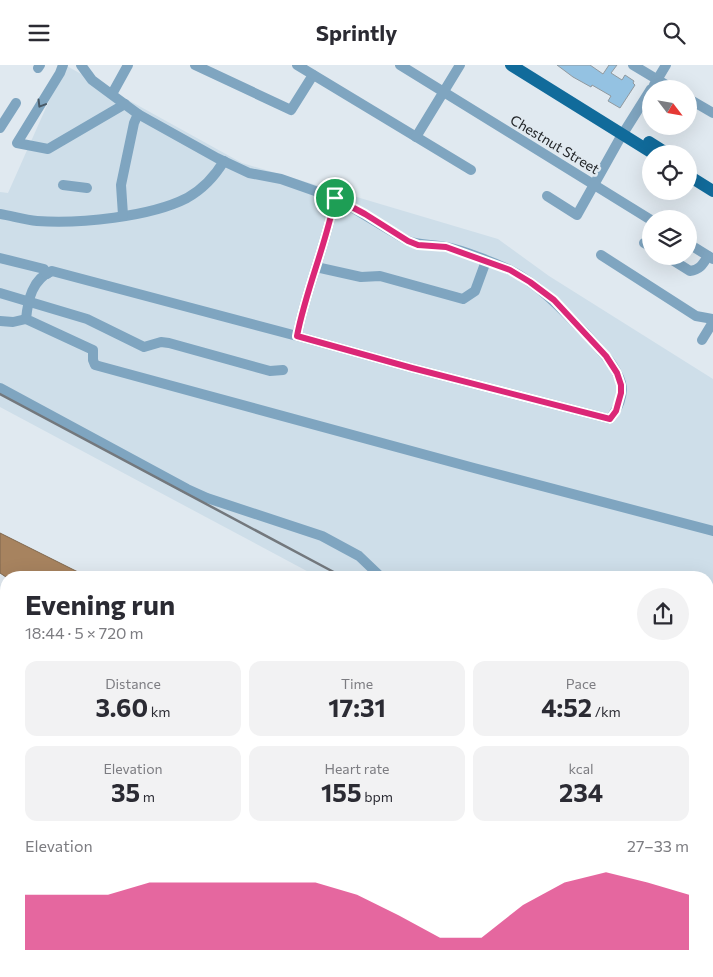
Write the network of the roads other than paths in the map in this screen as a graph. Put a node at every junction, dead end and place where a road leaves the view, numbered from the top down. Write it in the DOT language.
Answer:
graph roads {
  1 [pos="63,65"];
  2 [pos="81,65"];
  3 [pos="128,65"];
  4 [pos="195,65"];
  5 [pos="297,65"];
  6 [pos="400,65"];
  7 [pos="460,65"];
  8 [pos="511,65"];
  9 [pos="526,65"];
  10 [pos="633,65"];
  11 [pos="666,65"];
  12 [pos="313,75"];
  13 [pos="647,80"];
  14 [pos="657,80"];
  15 [pos="443,92"];
  16 [pos="112,94"];
  17 [pos="16,103"];
  18 [pos="125,104"];
  19 [pos="642,104"];
  20 [pos="698,104"];
  21 [pos="713,113"];
  22 [pos="138,114"];
  23 [pos="0,128"];
  24 [pos="625,131"];
  25 [pos="416,137"];
  26 [pos="643,145"];
  27 [pos="651,145"];
  28 [pos="224,161"];
  29 [pos="471,169"];
  30 [pos="697,172"];
  31 [pos="697,181"];
  32 [pos="713,182"];
  33 [pos="594,184"];
  34 [pos="63,185"];
  35 [pos="87,188"];
  36 [pos="713,191"];
  37 [pos="547,197"];
  38 [pos="335,198"];
  39 [pos="0,214"];
  40 [pos="642,214"];
  41 [pos="123,215"];
  42 [pos="697,249"];
  43 [pos="601,255"];
  44 [pos="0,258"];
  45 [pos="711,258"];
  46 [pos="486,261"];
  47 [pos="680,265"];
  48 [pos="316,267"];
  49 [pos="46,274"];
  50 [pos="0,293"];
  51 [pos="27,302"];
  52 [pos="26,319"];
  53 [pos="713,320"];
  54 [pos="0,321"];
  55 [pos="297,336"];
  56 [pos="707,337"];
  57 [pos="283,371"];
  58 [pos="0,388"];
  59 [pos="713,531"];
  60 [pos="374,571"];
  1 -- 18 [label="street, one-way"];
  2 -- 16 [label="street"];
  3 -- 16 [label="street"];
  4 -- 12 [label="street"];
  5 -- 12 [label="street"];
  6 -- 15 [label="street, Chestnut Street"];
  7 -- 15 [label="street"];
  8 -- 24 [label="main road"];
  9 -- 24 [label="main road"];
  10 -- 13 [label="street"];
  11 -- 14 [label="street"];
  12 -- 25 [label="street"];
  15 -- 25 [label="street"];
  15 -- 33 [label="street, Chestnut Street"];
  16 -- 18 [label="street"];
  17 -- 23 [label="street"];
  18 -- 22 [label="street"];
  19 -- 24 [label="street"];
  20 -- 21 [label="street"];
  22 -- 28 [label="street"];
  22 -- 41 [label="street"];
  24 -- 26 [label="main road"];
  24 -- 27 [label="main road"];
  24 -- 33 [label="street"];
  25 -- 29 [label="street"];
  28 -- 38 [label="street"];
  28 -- 41 [label="street"];
  30 -- 32 [label="main road"];
  31 -- 36 [label="main road"];
  33 -- 37 [label="street"];
  33 -- 40 [label="street, Chestnut Street"];
  34 -- 35 [label="street"];
  38 -- 46 [label="street"];
  38 -- 48 [label="street"];
  39 -- 41 [label="street"];
  42 -- 45 [label="street"];
  43 -- 53 [label="street"];
  44 -- 49 [label="street"];
  45 -- 47 [label="street"];
  46 -- 48 [label="street"];
  46 -- 55 [label="street"];
  48 -- 55 [label="street"];
  49 -- 51 [label="street"];
  49 -- 55 [label="street"];
  50 -- 51 [label="street"];
  51 -- 52 [label="street"];
  51 -- 57 [label="street"];
  52 -- 54 [label="street"];
  52 -- 59 [label="street"];
  53 -- 56 [label="street"];
  58 -- 60 [label="street"];
}
